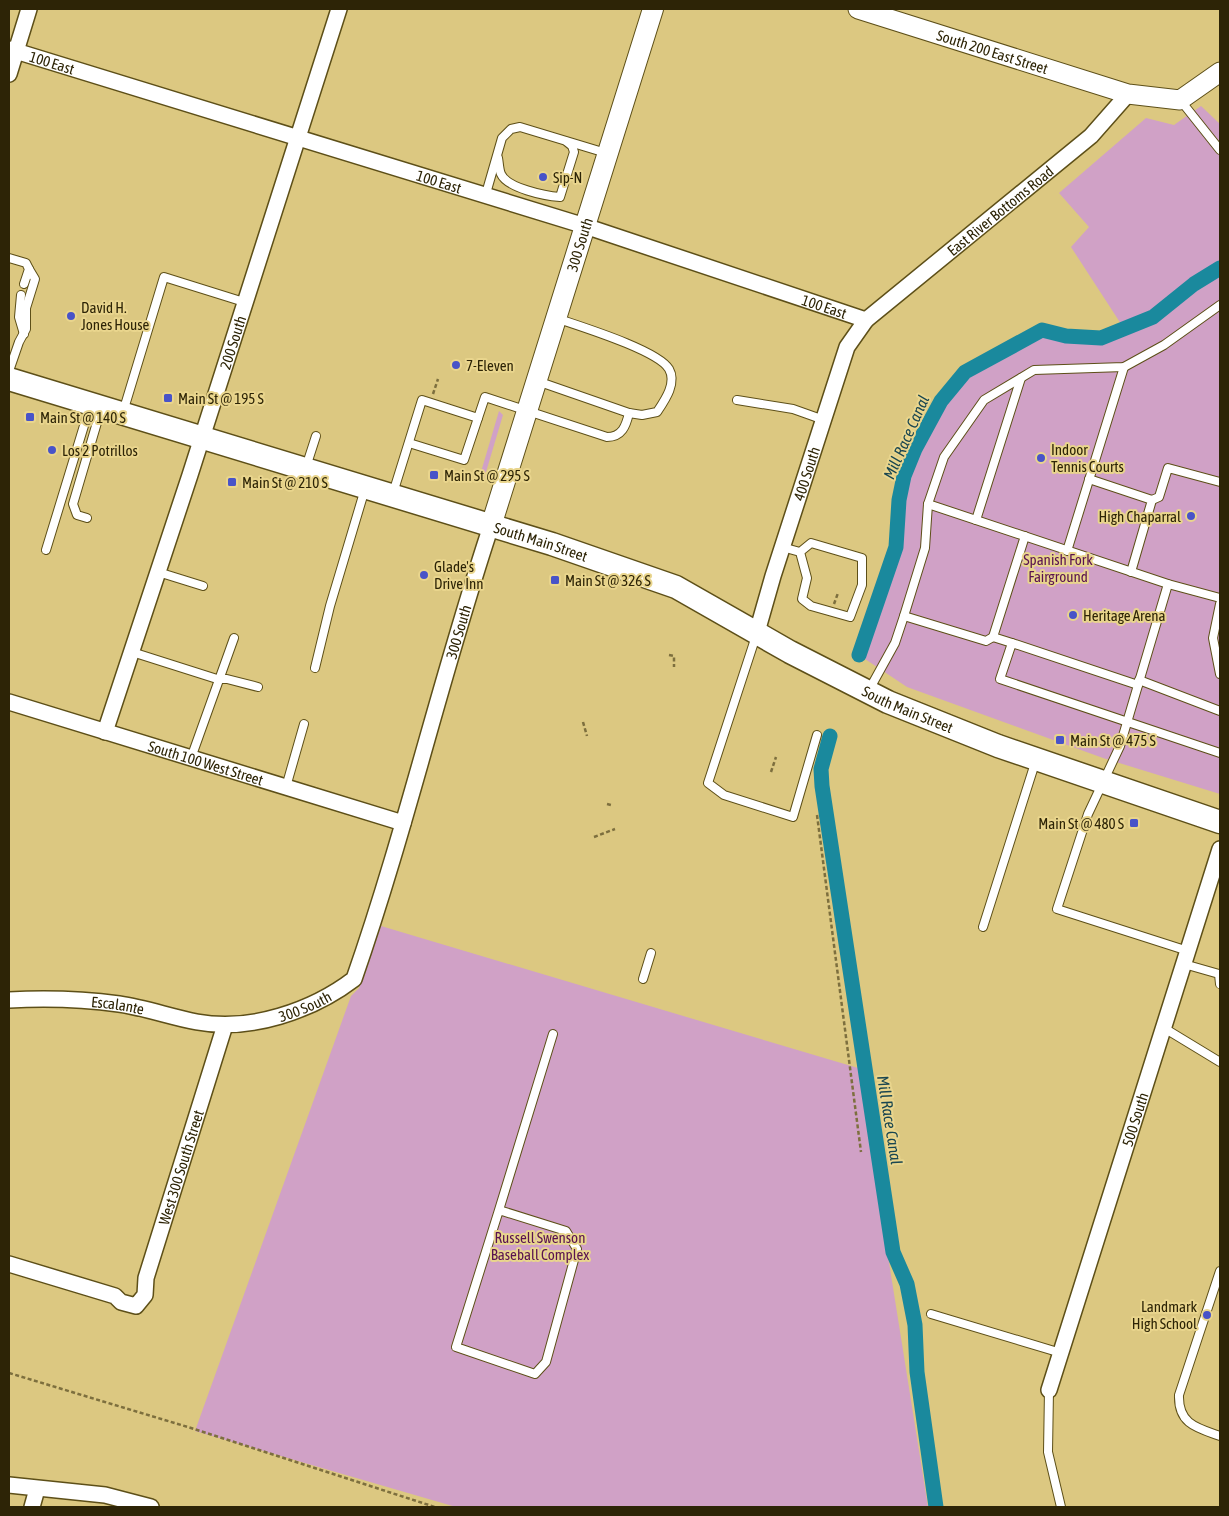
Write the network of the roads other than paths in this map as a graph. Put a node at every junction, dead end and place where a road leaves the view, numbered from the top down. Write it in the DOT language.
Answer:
graph roads {
  1 [pos="29,9"];
  2 [pos="339,9"];
  3 [pos="653,9"];
  4 [pos="858,9"];
  5 [pos="12,50"];
  6 [pos="1220,72"];
  7 [pos="9,74"];
  8 [pos="1128,94"];
  9 [pos="1180,100"];
  10 [pos="298,140"];
  11 [pos="564,140"];
  12 [pos="1220,150"];
  13 [pos="608,154"];
  14 [pos="498,156"];
  15 [pos="485,197"];
  16 [pos="585,226"];
  17 [pos="9,258"];
  18 [pos="29,269"];
  19 [pos="24,284"];
  20 [pos="21,295"];
  21 [pos="244,302"];
  22 [pos="1220,305"];
  23 [pos="556,318"];
  24 [pos="866,320"];
  25 [pos="24,334"];
  26 [pos="1124,366"];
  27 [pos="9,371"];
  28 [pos="1021,378"];
  29 [pos="9,379"];
  30 [pos="537,381"];
  31 [pos="738,400"];
  32 [pos="105,408"];
  33 [pos="527,411"];
  34 [pos="630,413"];
  35 [pos="478,418"];
  36 [pos="824,420"];
  37 [pos="316,436"];
  38 [pos="202,438"];
  39 [pos="409,443"];
  40 [pos="306,469"];
  41 [pos="1089,479"];
  42 [pos="1220,482"];
  43 [pos="366,489"];
  44 [pos="392,497"];
  45 [pos="1152,500"];
  46 [pos="928,504"];
  47 [pos="87,518"];
  48 [pos="976,520"];
  49 [pos="491,526"];
  50 [pos="1025,536"];
  51 [pos="782,547"];
  52 [pos="46,550"];
  53 [pos="1067,550"];
  54 [pos="800,552"];
  55 [pos="158,572"];
  56 [pos="1131,572"];
  57 [pos="1168,584"];
  58 [pos="203,586"];
  59 [pos="1220,598"];
  60 [pos="1220,604"];
  61 [pos="904,616"];
  62 [pos="757,632"];
  63 [pos="993,637"];
  64 [pos="234,638"];
  65 [pos="1012,643"];
  66 [pos="132,652"];
  67 [pos="315,668"];
  68 [pos="1220,674"];
  69 [pos="217,679"];
  70 [pos="1139,683"];
  71 [pos="258,687"];
  72 [pos="868,692"];
  73 [pos="9,702"];
  74 [pos="1220,711"];
  75 [pos="1128,721"];
  76 [pos="304,724"];
  77 [pos="106,732"];
  78 [pos="817,735"];
  79 [pos="1220,753"];
  80 [pos="190,758"];
  81 [pos="1036,759"];
  82 [pos="1103,782"];
  83 [pos="286,787"];
  84 [pos="1220,822"];
  85 [pos="403,823"];
  86 [pos="1220,849"];
  87 [pos="983,927"];
  88 [pos="651,953"];
  89 [pos="1186,958"];
  90 [pos="643,979"];
  91 [pos="1220,984"];
  92 [pos="9,1000"];
  93 [pos="225,1025"];
  94 [pos="1164,1028"];
  95 [pos="553,1034"];
  96 [pos="1220,1062"];
  97 [pos="499,1210"];
  98 [pos="9,1264"];
  99 [pos="1220,1271"];
  100 [pos="931,1314"];
  101 [pos="1061,1353"];
  102 [pos="1049,1390"];
  103 [pos="1220,1436"];
  104 [pos="9,1485"];
  105 [pos="37,1489"];
  106 [pos="32,1507"];
  107 [pos="151,1507"];
  108 [pos="1061,1507"];
  1 -- 5 [label="street"];
  2 -- 10 [label="street, 200 South"];
  3 -- 13 [label="main road, 300 South"];
  4 -- 8 [label="street, South 200 East Street"];
  5 -- 7 [label="street"];
  5 -- 10 [label="street, 100 East"];
  6 -- 9 [label="street"];
  8 -- 9 [label="street, South 200 East Street"];
  8 -- 24 [label="street, East River Bottoms Road"];
  9 -- 12 [label="lane"];
  10 -- 15 [label="street, 100 East"];
  10 -- 21 [label="street, 200 South"];
  11 -- 13 [label="lane"];
  11 -- 14 [label="lane"];
  11 -- 14 [label="lane"];
  13 -- 16 [label="main road, 300 South"];
  14 -- 15 [label="lane"];
  15 -- 16 [label="street, 100 East"];
  16 -- 23 [label="main road, 300 South"];
  16 -- 24 [label="street, 100 East"];
  17 -- 18 [label="lane"];
  18 -- 19 [label="lane"];
  18 -- 25 [label="lane"];
  20 -- 25 [label="lane"];
  21 -- 32 [label="lane"];
  21 -- 38 [label="street, 200 South"];
  22 -- 26 [label="lane"];
  23 -- 30 [label="main road, 300 South"];
  23 -- 34 [label="lane"];
  24 -- 36 [label="street, 400 South"];
  25 -- 27 [label="lane"];
  26 -- 28 [label="lane"];
  26 -- 41 [label="lane"];
  28 -- 46 [label="lane"];
  28 -- 48 [label="lane"];
  29 -- 32 [label="main road, South Main Street"];
  30 -- 33 [label="main road, 300 South"];
  30 -- 34 [label="lane"];
  31 -- 36 [label="lane"];
  32 -- 38 [label="main road, South Main Street"];
  32 -- 47 [label="lane"];
  32 -- 52 [label="lane"];
  33 -- 34 [label="lane"];
  33 -- 35 [label="lane"];
  33 -- 49 [label="main road, 300 South"];
  35 -- 39 [label="lane"];
  35 -- 39 [label="lane"];
  36 -- 51 [label="street, 400 South"];
  37 -- 40 [label="lane"];
  38 -- 40 [label="main road, South Main Street"];
  38 -- 55 [label="street, 200 South"];
  39 -- 44 [label="lane"];
  40 -- 43 [label="main road, South Main Street"];
  41 -- 45 [label="lane"];
  41 -- 53 [label="lane"];
  42 -- 45 [label="lane"];
  43 -- 44 [label="main road, South Main Street"];
  43 -- 67 [label="lane"];
  44 -- 49 [label="main road, South Main Street"];
  45 -- 56 [label="lane"];
  46 -- 48 [label="lane"];
  46 -- 61 [label="lane"];
  48 -- 50 [label="lane"];
  49 -- 62 [label="main road, South Main Street"];
  49 -- 85 [label="street, 300 South"];
  50 -- 53 [label="lane"];
  50 -- 63 [label="lane"];
  51 -- 54 [label="lane"];
  51 -- 62 [label="street, 400 South"];
  53 -- 56 [label="lane"];
  54 -- 54 [label="lane"];
  55 -- 58 [label="lane"];
  55 -- 66 [label="street, 200 South"];
  56 -- 57 [label="lane"];
  57 -- 59 [label="lane"];
  57 -- 70 [label="lane"];
  60 -- 68 [label="lane"];
  61 -- 63 [label="lane"];
  61 -- 72 [label="lane"];
  62 -- 72 [label="main road, South Main Street"];
  62 -- 78 [label="lane"];
  63 -- 65 [label="lane"];
  64 -- 69 [label="lane"];
  65 -- 70 [label="lane"];
  65 -- 75 [label="lane"];
  66 -- 69 [label="lane"];
  66 -- 77 [label="street, 200 South"];
  69 -- 71 [label="lane"];
  69 -- 80 [label="lane"];
  70 -- 74 [label="lane"];
  70 -- 75 [label="lane"];
  72 -- 81 [label="main road, South Main Street"];
  73 -- 77 [label="street, South 100 West Street"];
  75 -- 79 [label="lane"];
  75 -- 82 [label="lane"];
  76 -- 83 [label="lane"];
  77 -- 80 [label="street, South 100 West Street"];
  80 -- 83 [label="street, South 100 West Street"];
  81 -- 82 [label="main road, South Main Street"];
  81 -- 87 [label="lane"];
  82 -- 84 [label="main road, South Main Street"];
  82 -- 89 [label="lane"];
  83 -- 85 [label="street, South 100 West Street"];
  85 -- 93 [label="street, 300 South"];
  86 -- 89 [label="street, 500 South"];
  88 -- 90 [label="lane"];
  89 -- 91 [label="lane"];
  89 -- 94 [label="street, 500 South"];
  92 -- 93 [label="street, Escalante"];
  93 -- 98 [label="street, West 300 South Street"];
  94 -- 96 [label="lane"];
  94 -- 101 [label="street, 500 South"];
  95 -- 97 [label="lane"];
  97 -- 97 [label="lane"];
  99 -- 103 [label="lane"];
  100 -- 101 [label="lane"];
  101 -- 102 [label="street, 500 South"];
  102 -- 108 [label="lane"];
  104 -- 105 [label="street"];
  105 -- 106 [label="street"];
  105 -- 107 [label="street"];
}
